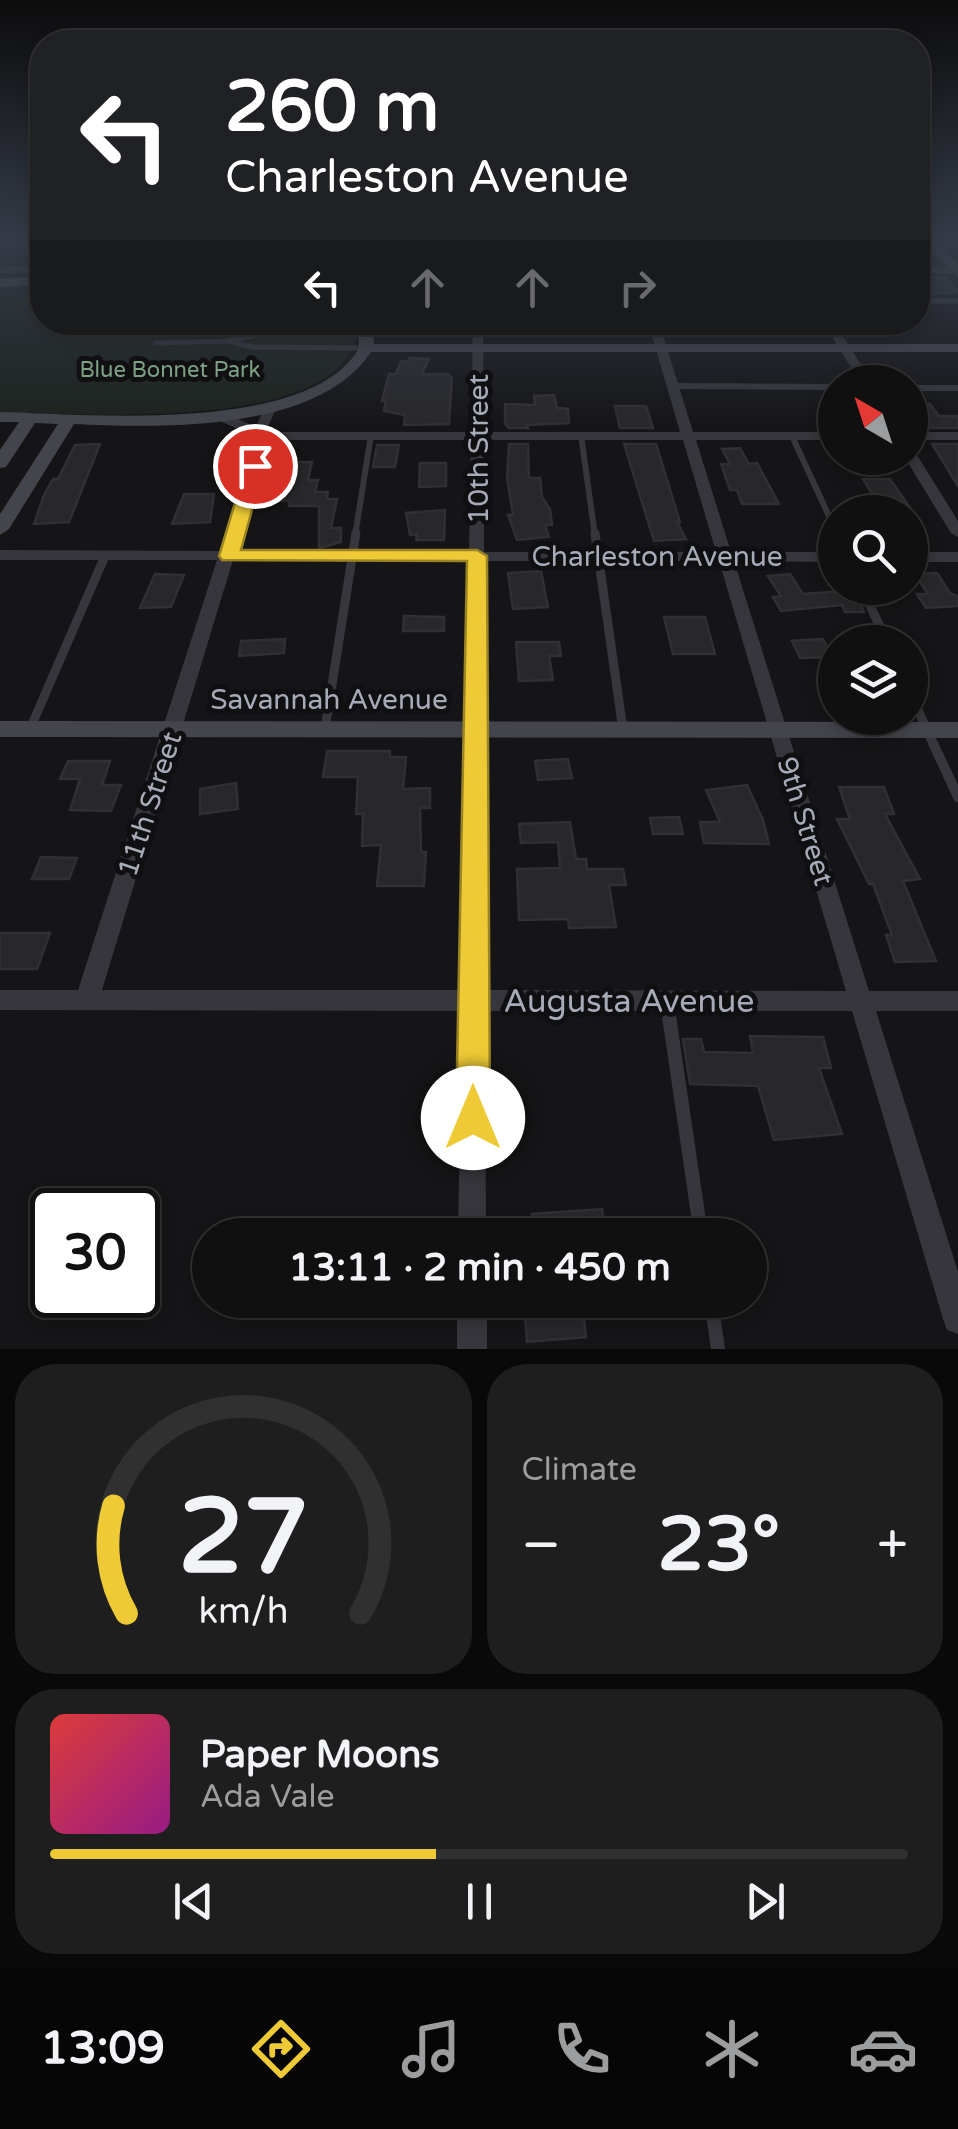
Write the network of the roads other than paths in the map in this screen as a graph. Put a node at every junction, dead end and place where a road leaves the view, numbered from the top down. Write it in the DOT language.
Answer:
graph roads {
  1 [pos="367,335"];
  2 [pos="478,335"];
  3 [pos="656,335"];
  4 [pos="836,335"];
  5 [pos="958,335"];
  6 [pos="229,341"];
  7 [pos="155,343"];
  8 [pos="958,348"];
  9 [pos="855,365"];
  10 [pos="671,386"];
  11 [pos="818,387"];
  12 [pos="928,388"];
  13 [pos="958,388"];
  14 [pos="271,406"];
  15 [pos="222,416"];
  16 [pos="0,417"];
  17 [pos="31,418"];
  18 [pos="70,418"];
  19 [pos="371,435"];
  20 [pos="478,435"];
  21 [pos="264,436"];
  22 [pos="581,436"];
  23 [pos="687,436"];
  24 [pos="792,436"];
  25 [pos="818,436"];
  26 [pos="928,436"];
  27 [pos="958,436"];
  28 [pos="0,463"];
  29 [pos="923,475"];
  30 [pos="819,495"];
  31 [pos="0,530"];
  32 [pos="958,533"];
  33 [pos="599,555"];
  34 [pos="0,556"];
  35 [pos="105,556"];
  36 [pos="229,556"];
  37 [pos="352,556"];
  38 [pos="477,556"];
  39 [pos="724,556"];
  40 [pos="818,557"];
  41 [pos="928,557"];
  42 [pos="958,557"];
  43 [pos="0,728"];
  44 [pos="30,728"];
  45 [pos="174,729"];
  46 [pos="324,729"];
  47 [pos="476,730"];
  48 [pos="623,730"];
  49 [pos="778,730"];
  50 [pos="818,730"];
  51 [pos="928,730"];
  52 [pos="958,730"];
  53 [pos="958,798"];
  54 [pos="0,1000"];
  55 [pos="87,1000"];
  56 [pos="474,1001"];
  57 [pos="668,1001"];
  58 [pos="860,1001"];
  59 [pos="958,1001"];
  60 [pos="472,1218"];
  61 [pos="699,1218"];
  62 [pos="472,1318"];
  63 [pos="713,1318"];
  64 [pos="958,1319"];
  65 [pos="472,1349"];
  66 [pos="718,1349"];
  1 -- 2 [label="main road"];
  1 -- 6 [label="lane"];
  1 -- 6 [label="lane"];
  1 -- 14 [label="main road"];
  2 -- 3 [label="main road"];
  2 -- 20 [label="street, 10th Street"];
  3 -- 4 [label="main road"];
  3 -- 10 [label="street, 9th Street"];
  4 -- 5 [label="main road"];
  4 -- 8 [label="main road"];
  4 -- 9 [label="street"];
  6 -- 7 [label="lane"];
  10 -- 11 [label="lane"];
  10 -- 23 [label="street, 9th Street"];
  12 -- 13 [label="lane"];
  14 -- 15 [label="main road"];
  14 -- 21 [label="street, 11th Street"];
  15 -- 18 [label="main road"];
  15 -- 21 [label="street"];
  16 -- 17 [label="main road"];
  17 -- 18 [label="main road"];
  17 -- 28 [label="main road"];
  18 -- 31 [label="main road"];
  19 -- 20 [label="street"];
  19 -- 21 [label="street"];
  19 -- 37 [label="lane"];
  20 -- 22 [label="street"];
  20 -- 38 [label="street, 10th Street"];
  21 -- 36 [label="street, 11th Street"];
  22 -- 23 [label="street"];
  22 -- 33 [label="lane"];
  23 -- 24 [label="street"];
  23 -- 39 [label="street, 9th Street"];
  24 -- 25 [label="street"];
  24 -- 30 [label="lane"];
  26 -- 27 [label="street"];
  29 -- 32 [label="street"];
  33 -- 38 [label="street, Charleston Avenue"];
  33 -- 39 [label="street, Charleston Avenue"];
  33 -- 48 [label="lane"];
  34 -- 35 [label="street, Charleston Avenue"];
  35 -- 36 [label="street, Charleston Avenue"];
  35 -- 44 [label="lane"];
  36 -- 37 [label="street, Charleston Avenue"];
  36 -- 45 [label="street, 11th Street"];
  37 -- 38 [label="street, Charleston Avenue"];
  37 -- 46 [label="lane"];
  38 -- 47 [label="street, 10th Street"];
  39 -- 40 [label="street, Charleston Avenue"];
  39 -- 49 [label="street, 9th Street"];
  41 -- 42 [label="street"];
  43 -- 44 [label="main road, Savannah Avenue"];
  44 -- 45 [label="main road, Savannah Avenue"];
  45 -- 46 [label="main road, Savannah Avenue"];
  45 -- 55 [label="street, 11th Street"];
  46 -- 47 [label="main road, Savannah Avenue"];
  47 -- 48 [label="main road, Savannah Avenue"];
  47 -- 56 [label="street, 10th Street"];
  48 -- 49 [label="main road, Savannah Avenue"];
  49 -- 50 [label="main road, Savannah Avenue"];
  49 -- 58 [label="street, 9th Street"];
  51 -- 52 [label="main road, Savannah Avenue"];
  51 -- 53 [label="lane"];
  54 -- 55 [label="street, Augusta Avenue"];
  55 -- 56 [label="street, Augusta Avenue"];
  56 -- 57 [label="street, Augusta Avenue"];
  56 -- 60 [label="street, 10th Street"];
  57 -- 58 [label="street, Augusta Avenue"];
  57 -- 61 [label="lane"];
  58 -- 59 [label="street, Augusta Avenue"];
  58 -- 64 [label="street, 9th Street"];
  62 -- 65 [label="street"];
  63 -- 66 [label="lane"];
}
